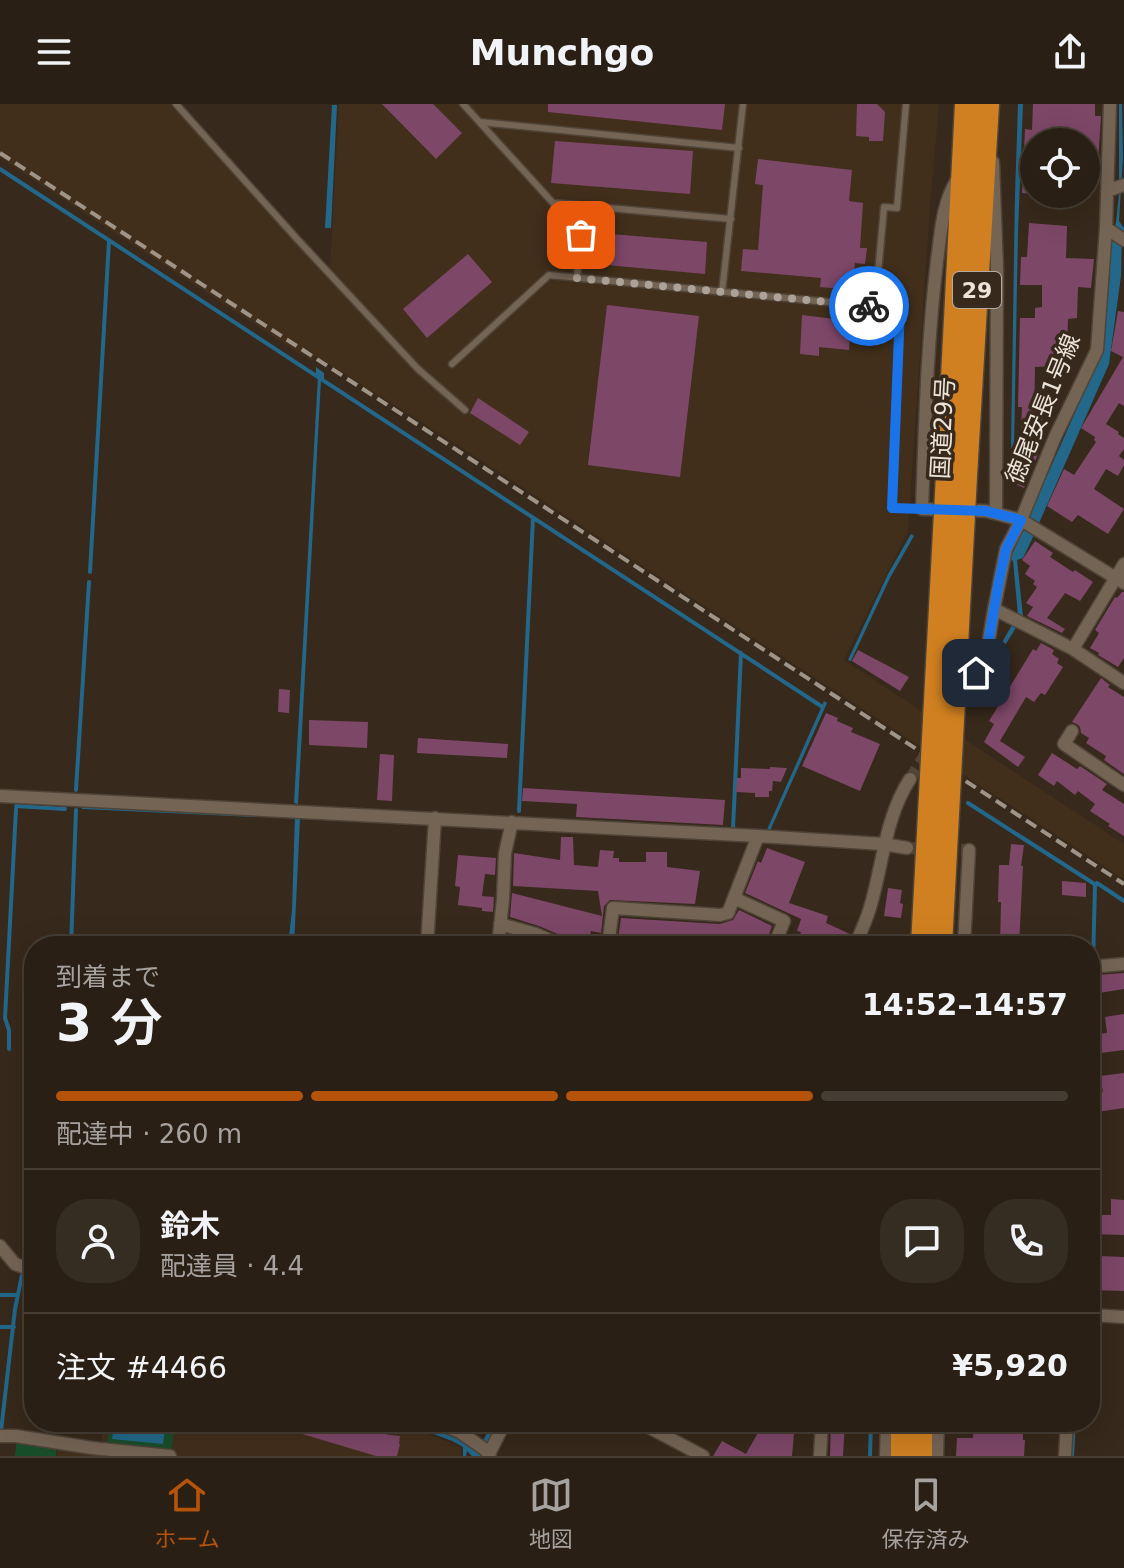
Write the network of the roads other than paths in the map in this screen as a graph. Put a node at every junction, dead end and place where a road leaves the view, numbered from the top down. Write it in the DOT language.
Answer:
graph roads {
  1 [pos="176,104"];
  2 [pos="463,104"];
  3 [pos="743,104"];
  4 [pos="906,104"];
  5 [pos="966,104"];
  6 [pos="1110,104"];
  7 [pos="987,112"];
  8 [pos="480,122"];
  9 [pos="739,148"];
  10 [pos="963,169"];
  11 [pos="1124,185"];
  12 [pos="1107,191"];
  13 [pos="553,203"];
  14 [pos="731,219"];
  15 [pos="1106,228"];
  16 [pos="1124,240"];
  17 [pos="577,278"];
  18 [pos="722,292"];
  19 [pos="875,307"];
  20 [pos="452,364"];
  21 [pos="465,410"];
  22 [pos="957,476"];
  23 [pos="922,509"];
  24 [pos="996,513"];
  25 [pos="1023,521"];
  26 [pos="1124,564"];
  27 [pos="1119,580"];
  28 [pos="994,609"];
  29 [pos="1073,649"];
  30 [pos="976,673"];
  31 [pos="1124,683"];
  32 [pos="1072,731"];
  33 [pos="910,779"];
  34 [pos="1124,785"];
  35 [pos="0,796"];
  36 [pos="435,818"];
  37 [pos="512,822"];
  38 [pos="758,836"];
  39 [pos="883,844"];
  40 [pos="907,848"];
  41 [pos="969,850"];
  42 [pos="734,898"];
  43 [pos="500,924"];
  44 [pos="428,936"];
  45 [pos="499,936"];
  46 [pos="540,936"];
  47 [pos="609,936"];
  48 [pos="778,936"];
  49 [pos="859,936"];
  50 [pos="923,936"];
  51 [pos="941,936"];
  52 [pos="965,936"];
  53 [pos="1124,964"];
  54 [pos="1100,966"];
  55 [pos="0,1246"];
  56 [pos="24,1267"];
  57 [pos="1100,1316"];
  58 [pos="1124,1317"];
  59 [pos="460,1432"];
  60 [pos="500,1432"];
  61 [pos="658,1432"];
  62 [pos="821,1432"];
  63 [pos="887,1432"];
  64 [pos="902,1432"];
  65 [pos="921,1432"];
  66 [pos="938,1432"];
  67 [pos="1066,1432"];
  68 [pos="0,1436"];
  69 [pos="489,1454"];
  70 [pos="170,1456"];
  71 [pos="703,1456"];
  72 [pos="820,1456"];
  73 [pos="886,1456"];
  74 [pos="902,1456"];
  75 [pos="921,1456"];
  76 [pos="937,1456"];
  77 [pos="1065,1456"];
  1 -- 21 [label="lane"];
  2 -- 8 [label="lane"];
  3 -- 9 [label="lane"];
  4 -- 19 [label="lane"];
  5 -- 10 [label="highway, 国道29号 / 29"];
  6 -- 12 [label="street, 徳尾安長1号線"];
  7 -- 22 [label="highway, 国道29号 / 29"];
  7 -- 24 [label="street"];
  8 -- 9 [label="lane"];
  8 -- 13 [label="lane"];
  9 -- 14 [label="lane"];
  10 -- 22 [label="highway, 国道29号 / 29"];
  10 -- 23 [label="street"];
  11 -- 12 [label="street"];
  12 -- 15 [label="street, 徳尾安長1号線"];
  13 -- 14 [label="lane"];
  13 -- 17 [label="lane"];
  14 -- 18 [label="lane"];
  15 -- 16 [label="street"];
  15 -- 25 [label="street, 徳尾安長1号線"];
  17 -- 18 [label="lane"];
  17 -- 20 [label="lane"];
  18 -- 19 [label="lane"];
  19 -- 23 [label="lane"];
  22 -- 50 [label="highway, 国道29号 / 29, bridge"];
  22 -- 51 [label="highway, 国道29号 / 29, bridge"];
  23 -- 24 [label="street"];
  24 -- 25 [label="street"];
  25 -- 27 [label="street"];
  25 -- 28 [label="street, 徳尾安長1号線"];
  26 -- 27 [label="street"];
  27 -- 29 [label="street"];
  28 -- 29 [label="street"];
  28 -- 30 [label="street, 徳尾安長1号線"];
  29 -- 31 [label="street"];
  32 -- 34 [label="street"];
  33 -- 39 [label="street"];
  35 -- 36 [label="street"];
  36 -- 37 [label="street"];
  36 -- 44 [label="street"];
  37 -- 38 [label="street"];
  37 -- 43 [label="street"];
  38 -- 39 [label="street"];
  38 -- 42 [label="street"];
  39 -- 40 [label="street"];
  39 -- 49 [label="street"];
  41 -- 52 [label="street"];
  42 -- 47 [label="street"];
  42 -- 48 [label="street"];
  43 -- 45 [label="street"];
  43 -- 46 [label="street"];
  53 -- 54 [label="street"];
  55 -- 56 [label="street"];
  57 -- 58 [label="street"];
  59 -- 69 [label="street"];
  60 -- 69 [label="street"];
  61 -- 71 [label="street"];
  62 -- 72 [label="street"];
  63 -- 73 [label="street"];
  64 -- 74 [label="highway"];
  65 -- 75 [label="highway"];
  66 -- 76 [label="street"];
  67 -- 77 [label="street"];
  68 -- 70 [label="street"];
}
